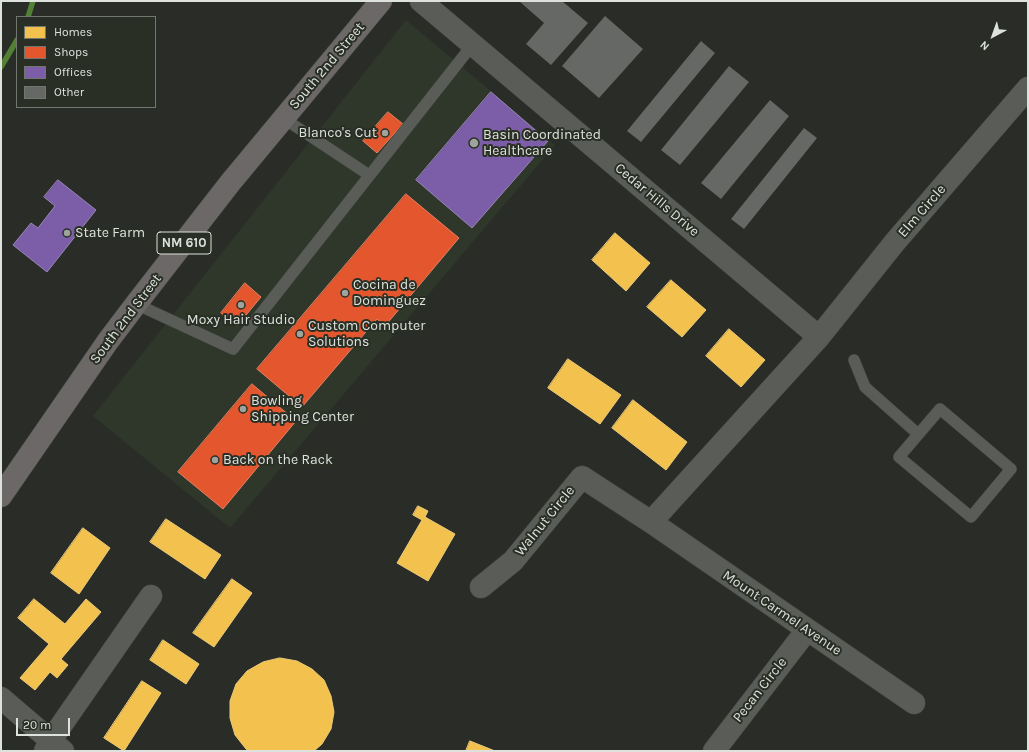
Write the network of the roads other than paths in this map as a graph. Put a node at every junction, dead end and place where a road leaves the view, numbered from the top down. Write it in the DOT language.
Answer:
graph roads {
  1 [pos="381,1"];
  2 [pos="421,1"];
  3 [pos="473,44"];
  4 [pos="1028,88"];
  5 [pos="283,118"];
  6 [pos="369,175"];
  7 [pos="136,304"];
  8 [pos="819,337"];
  9 [pos="854,360"];
  10 [pos="918,434"];
  11 [pos="1,496"];
  12 [pos="651,522"];
  13 [pos="481,587"];
  14 [pos="152,596"];
  15 [pos="807,630"];
  16 [pos="1,698"];
  17 [pos="914,702"];
  18 [pos="53,747"];
  19 [pos="714,751"];
  1 -- 5 [label="main road, South 2nd Street / NM 610"];
  2 -- 3 [label="street, Cedar Hills Drive"];
  3 -- 6 [label="lane"];
  3 -- 8 [label="street, Cedar Hills Drive"];
  4 -- 8 [label="street, Elm Circle"];
  5 -- 6 [label="lane"];
  5 -- 7 [label="main road, South 2nd Street / NM 610"];
  6 -- 7 [label="lane"];
  7 -- 11 [label="main road, South 2nd Street / NM 610"];
  8 -- 12 [label="street, Elm Circle"];
  9 -- 10 [label="lane"];
  10 -- 10 [label="lane"];
  12 -- 13 [label="street, Walnut Circle"];
  12 -- 15 [label="street, Mount Carmel Avenue"];
  14 -- 18 [label="street"];
  15 -- 17 [label="street, Mount Carmel Avenue"];
  15 -- 19 [label="street, Pecan Circle"];
  16 -- 18 [label="street"];
}
